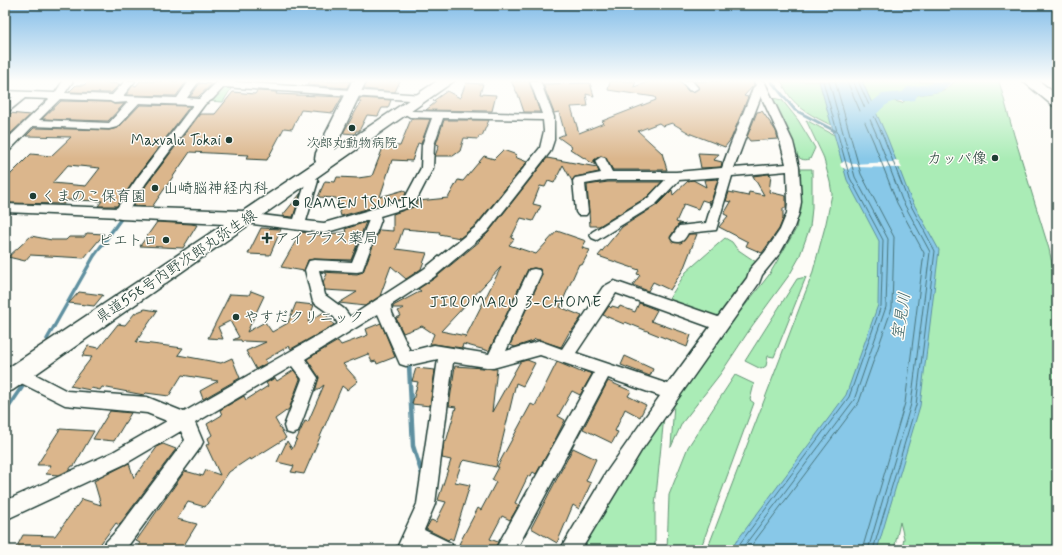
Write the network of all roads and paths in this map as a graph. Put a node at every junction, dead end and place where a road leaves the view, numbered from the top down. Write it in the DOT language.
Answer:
graph roads {
  1 [pos="47,107"];
  2 [pos="130,107"];
  3 [pos="199,107"];
  4 [pos="347,107"];
  5 [pos="411,107"];
  6 [pos="545,107"];
  7 [pos="751,107"];
  8 [pos="771,107"];
  9 [pos="405,111"];
  10 [pos="439,114"];
  11 [pos="549,117"];
  12 [pos="30,123"];
  13 [pos="5,148"];
  14 [pos="601,161"];
  15 [pos="328,163"];
  16 [pos="793,167"];
  17 [pos="726,172"];
  18 [pos="309,176"];
  19 [pos="608,176"];
  20 [pos="676,176"];
  21 [pos="5,208"];
  22 [pos="582,212"];
  23 [pos="126,213"];
  24 [pos="373,213"];
  25 [pos="246,218"];
  26 [pos="299,224"];
  27 [pos="597,235"];
  28 [pos="678,238"];
  29 [pos="534,274"];
  30 [pos="383,302"];
  31 [pos="347,325"];
  32 [pos="721,325"];
  33 [pos="446,354"];
  34 [pos="294,356"];
  35 [pos="565,356"];
  36 [pos="493,361"];
  37 [pos="604,370"];
  38 [pos="10,377"];
  39 [pos="670,392"];
  40 [pos="185,420"];
  41 [pos="292,426"];
  42 [pos="5,511"];
  43 [pos="409,543"];
  44 [pos="112,550"];
  45 [pos="444,550"];
  46 [pos="505,550"];
  47 [pos="570,550"];
  1 -- 12 [label="street"];
  2 -- 12 [label="street"];
  3 -- 23 [label="street"];
  4 -- 15 [label="main road"];
  5 -- 9 [label="main road, 県道558号内野次郎丸弥生線"];
  6 -- 11 [label="street"];
  7 -- 17 [label="street"];
  8 -- 16 [label="street"];
  9 -- 10 [label="street"];
  9 -- 15 [label="main road, 県道558号内野次郎丸弥生線"];
  10 -- 11 [label="street"];
  10 -- 24 [label="street"];
  11 -- 30 [label="street"];
  12 -- 13 [label="street"];
  14 -- 19 [label="street"];
  15 -- 18 [label="main road, 県道558号内野次郎丸弥生線"];
  16 -- 17 [label="street"];
  16 -- 32 [label="street"];
  17 -- 20 [label="street"];
  17 -- 28 [label="street"];
  18 -- 25 [label="main road, 県道558号内野次郎丸弥生線"];
  18 -- 26 [label="street"];
  19 -- 20 [label="street"];
  19 -- 22 [label="street"];
  20 -- 27 [label="street"];
  21 -- 23 [label="street"];
  23 -- 25 [label="main road"];
  24 -- 26 [label="street"];
  24 -- 31 [label="street"];
  25 -- 26 [label="street"];
  25 -- 38 [label="main road, 県道558号内野次郎丸弥生線"];
  29 -- 36 [label="street"];
  30 -- 31 [label="street"];
  30 -- 33 [label="street"];
  31 -- 34 [label="street"];
  32 -- 35 [label="street"];
  32 -- 39 [label="street"];
  33 -- 36 [label="street"];
  33 -- 43 [label="street"];
  34 -- 40 [label="street"];
  34 -- 41 [label="street"];
  35 -- 36 [label="street"];
  35 -- 37 [label="street"];
  37 -- 39 [label="street"];
  37 -- 46 [label="street"];
  38 -- 40 [label="street"];
  39 -- 47 [label="street"];
  40 -- 42 [label="street"];
  40 -- 44 [label="street"];
  43 -- 45 [label="street"];
}
